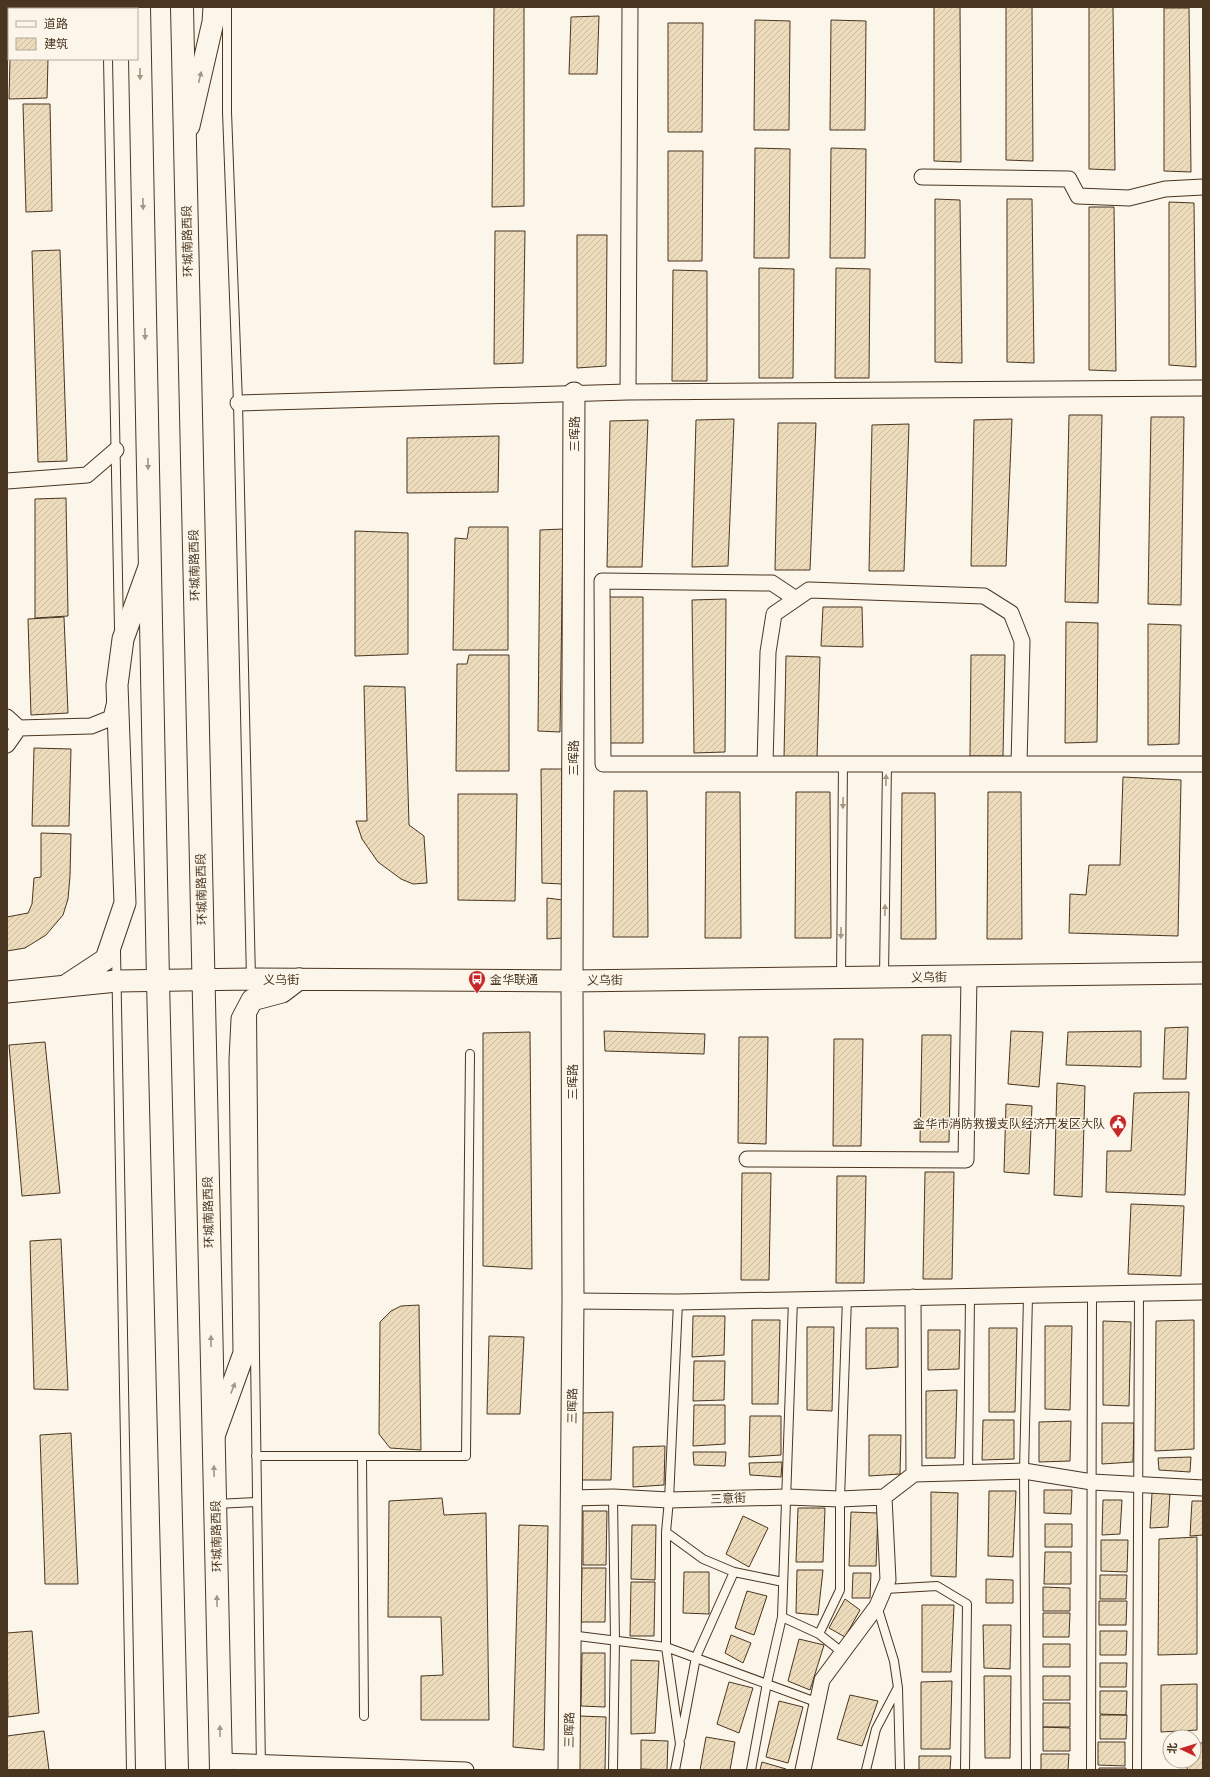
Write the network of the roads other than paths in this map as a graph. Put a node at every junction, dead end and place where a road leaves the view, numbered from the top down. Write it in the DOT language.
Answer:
graph roads {
  1 [pos="139,7"];
  2 [pos="182,7"];
  3 [pos="214,7"];
  4 [pos="227,7"];
  5 [pos="630,7"];
  6 [pos="108,60"];
  7 [pos="185,142"];
  8 [pos="922,177"];
  9 [pos="1203,187"];
  10 [pos="1203,388"];
  11 [pos="628,392"];
  12 [pos="574,393"];
  13 [pos="238,403"];
  14 [pos="116,450"];
  15 [pos="7,481"];
  16 [pos="150,564"];
  17 [pos="796,599"];
  18 [pos="117,695"];
  19 [pos="7,717"];
  20 [pos="111,718"];
  21 [pos="19,728"];
  22 [pos="7,745"];
  23 [pos="765,764"];
  24 [pos="843,764"];
  25 [pos="886,764"];
  26 [pos="1019,764"];
  27 [pos="1203,764"];
  28 [pos="114,836"];
  29 [pos="115,907"];
  30 [pos="116,930"];
  31 [pos="1203,973"];
  32 [pos="969,976"];
  33 [pos="884,977"];
  34 [pos="841,978"];
  35 [pos="203,980"];
  36 [pos="117,981"];
  37 [pos="158,981"];
  38 [pos="572,981"];
  39 [pos="65,986"];
  40 [pos="252,989"];
  41 [pos="7,992"];
  42 [pos="470,1054"];
  43 [pos="747,1159"];
  44 [pos="1203,1292"];
  45 [pos="1139,1293"];
  46 [pos="1092,1295"];
  47 [pos="1028,1296"];
  48 [pos="913,1297"];
  49 [pos="970,1297"];
  50 [pos="847,1298"];
  51 [pos="792,1299"];
  52 [pos="573,1301"];
  53 [pos="678,1302"];
  54 [pos="213,1437"];
  55 [pos="256,1456"];
  56 [pos="362,1456"];
  57 [pos="1024,1471"];
  58 [pos="968,1472"];
  59 [pos="914,1474"];
  60 [pos="1092,1482"];
  61 [pos="1138,1484"];
  62 [pos="1203,1488"];
  63 [pos="613,1497"];
  64 [pos="787,1497"];
  65 [pos="884,1497"];
  66 [pos="571,1498"];
  67 [pos="840,1499"];
  68 [pos="669,1500"];
  69 [pos="257,1502"];
  70 [pos="215,1504"];
  71 [pos="666,1532"];
  72 [pos="734,1572"];
  73 [pos="783,1582"];
  74 [pos="885,1589"];
  75 [pos="878,1606"];
  76 [pos="782,1617"];
  77 [pos="819,1634"];
  78 [pos="570,1635"];
  79 [pos="615,1641"];
  80 [pos="666,1647"];
  81 [pos="843,1653"];
  82 [pos="696,1657"];
  83 [pos="767,1683"];
  84 [pos="898,1688"];
  85 [pos="816,1702"];
  86 [pos="364,1716"];
  87 [pos="680,1744"];
  88 [pos="221,1766"];
  89 [pos="261,1766"];
  90 [pos="131,1770"];
  91 [pos="177,1770"];
  92 [pos="466,1770"];
  93 [pos="569,1770"];
  94 [pos="614,1770"];
  95 [pos="675,1770"];
  96 [pos="751,1770"];
  97 [pos="803,1770"];
  98 [pos="866,1770"];
  99 [pos="900,1770"];
  100 [pos="965,1770"];
  101 [pos="1026,1770"];
  102 [pos="1091,1770"];
  103 [pos="1137,1770"];
  1 -- 16 [label="main road, one-way"];
  2 -- 7 [label="main road, 环城南路西段"];
  7 -- 3 [label="street, one-way"];
  4 -- 13 [label="lane"];
  5 -- 11 [label="street"];
  6 -- 14 [label="lane"];
  7 -- 35 [label="main road, 环城南路西段"];
  8 -- 9 [label="street"];
  10 -- 11 [label="street"];
  11 -- 12 [label="street"];
  12 -- 13 [label="street"];
  12 -- 38 [label="street, 三晖路"];
  13 -- 40 [label="lane"];
  14 -- 15 [label="street"];
  14 -- 20 [label="lane"];
  16 -- 18 [label="street"];
  16 -- 37 [label="main road"];
  17 -- 23 [label="street"];
  17 -- 23 [label="street"];
  17 -- 26 [label="street"];
  18 -- 20 [label="street"];
  18 -- 30 [label="street"];
  19 -- 21 [label="street"];
  20 -- 21 [label="street"];
  20 -- 28 [label="lane"];
  21 -- 22 [label="street"];
  23 -- 24 [label="street"];
  24 -- 25 [label="street"];
  24 -- 34 [label="lane, one-way"];
  25 -- 26 [label="street"];
  33 -- 25 [label="lane, one-way"];
  26 -- 27 [label="street"];
  29 -- 30 [label="lane"];
  30 -- 36 [label="lane"];
  30 -- 39 [label="street"];
  31 -- 32 [label="street, 义乌街"];
  32 -- 33 [label="street, 义乌街"];
  32 -- 43 [label="street"];
  33 -- 34 [label="street, 义乌街"];
  34 -- 38 [label="street, 义乌街"];
  35 -- 37 [label="street, 义乌街"];
  35 -- 40 [label="street, 义乌街"];
  54 -- 35 [label="main road, 环城南路西段, one-way"];
  36 -- 37 [label="street, 义乌街"];
  36 -- 39 [label="street, 义乌街"];
  36 -- 90 [label="lane"];
  37 -- 91 [label="main road"];
  38 -- 40 [label="street, 义乌街"];
  38 -- 52 [label="street, 三晖路"];
  39 -- 41 [label="street, 义乌街"];
  54 -- 40 [label="street, one-way"];
  40 -- 55 [label="lane"];
  42 -- 56 [label="lane"];
  44 -- 45 [label="street"];
  45 -- 46 [label="street"];
  45 -- 61 [label="lane"];
  46 -- 47 [label="street"];
  46 -- 60 [label="lane"];
  47 -- 49 [label="street"];
  47 -- 57 [label="lane"];
  48 -- 49 [label="street"];
  48 -- 50 [label="street"];
  48 -- 59 [label="street"];
  49 -- 58 [label="lane"];
  50 -- 51 [label="street"];
  50 -- 67 [label="lane"];
  51 -- 53 [label="street"];
  51 -- 64 [label="lane"];
  52 -- 53 [label="street"];
  52 -- 66 [label="street, 三晖路"];
  53 -- 68 [label="lane"];
  70 -- 54 [label="main road, 环城南路西段, one-way"];
  55 -- 56 [label="lane"];
  55 -- 69 [label="lane"];
  56 -- 86 [label="lane"];
  57 -- 58 [label="street"];
  57 -- 60 [label="street"];
  57 -- 101 [label="lane"];
  58 -- 59 [label="street"];
  59 -- 65 [label="street"];
  60 -- 61 [label="street"];
  60 -- 102 [label="lane"];
  61 -- 62 [label="street"];
  61 -- 103 [label="lane"];
  63 -- 66 [label="street, 三意街"];
  63 -- 68 [label="street, 三意街"];
  63 -- 79 [label="lane"];
  64 -- 67 [label="street, 三意街"];
  64 -- 68 [label="street, 三意街"];
  64 -- 73 [label="lane"];
  65 -- 67 [label="street, 三意街"];
  65 -- 74 [label="street"];
  66 -- 78 [label="street, 三晖路"];
  67 -- 77 [label="lane"];
  68 -- 71 [label="lane"];
  69 -- 70 [label="lane"];
  69 -- 89 [label="lane"];
  88 -- 70 [label="main road, 环城南路西段, one-way"];
  71 -- 72 [label="lane"];
  71 -- 80 [label="lane"];
  72 -- 73 [label="lane"];
  72 -- 82 [label="lane"];
  73 -- 76 [label="lane"];
  74 -- 75 [label="street"];
  74 -- 100 [label="lane"];
  75 -- 81 [label="street"];
  75 -- 84 [label="lane"];
  76 -- 77 [label="lane"];
  76 -- 83 [label="lane"];
  77 -- 81 [label="lane"];
  78 -- 79 [label="lane"];
  78 -- 93 [label="street, 三晖路"];
  79 -- 80 [label="lane"];
  79 -- 94 [label="lane"];
  80 -- 82 [label="lane"];
  80 -- 87 [label="lane"];
  81 -- 85 [label="street"];
  82 -- 83 [label="lane"];
  82 -- 87 [label="lane"];
  83 -- 85 [label="lane"];
  83 -- 96 [label="lane"];
  84 -- 98 [label="lane"];
  84 -- 99 [label="lane"];
  85 -- 97 [label="street"];
  87 -- 95 [label="lane"];
  88 -- 89 [label="street"];
  89 -- 92 [label="street"];
}
